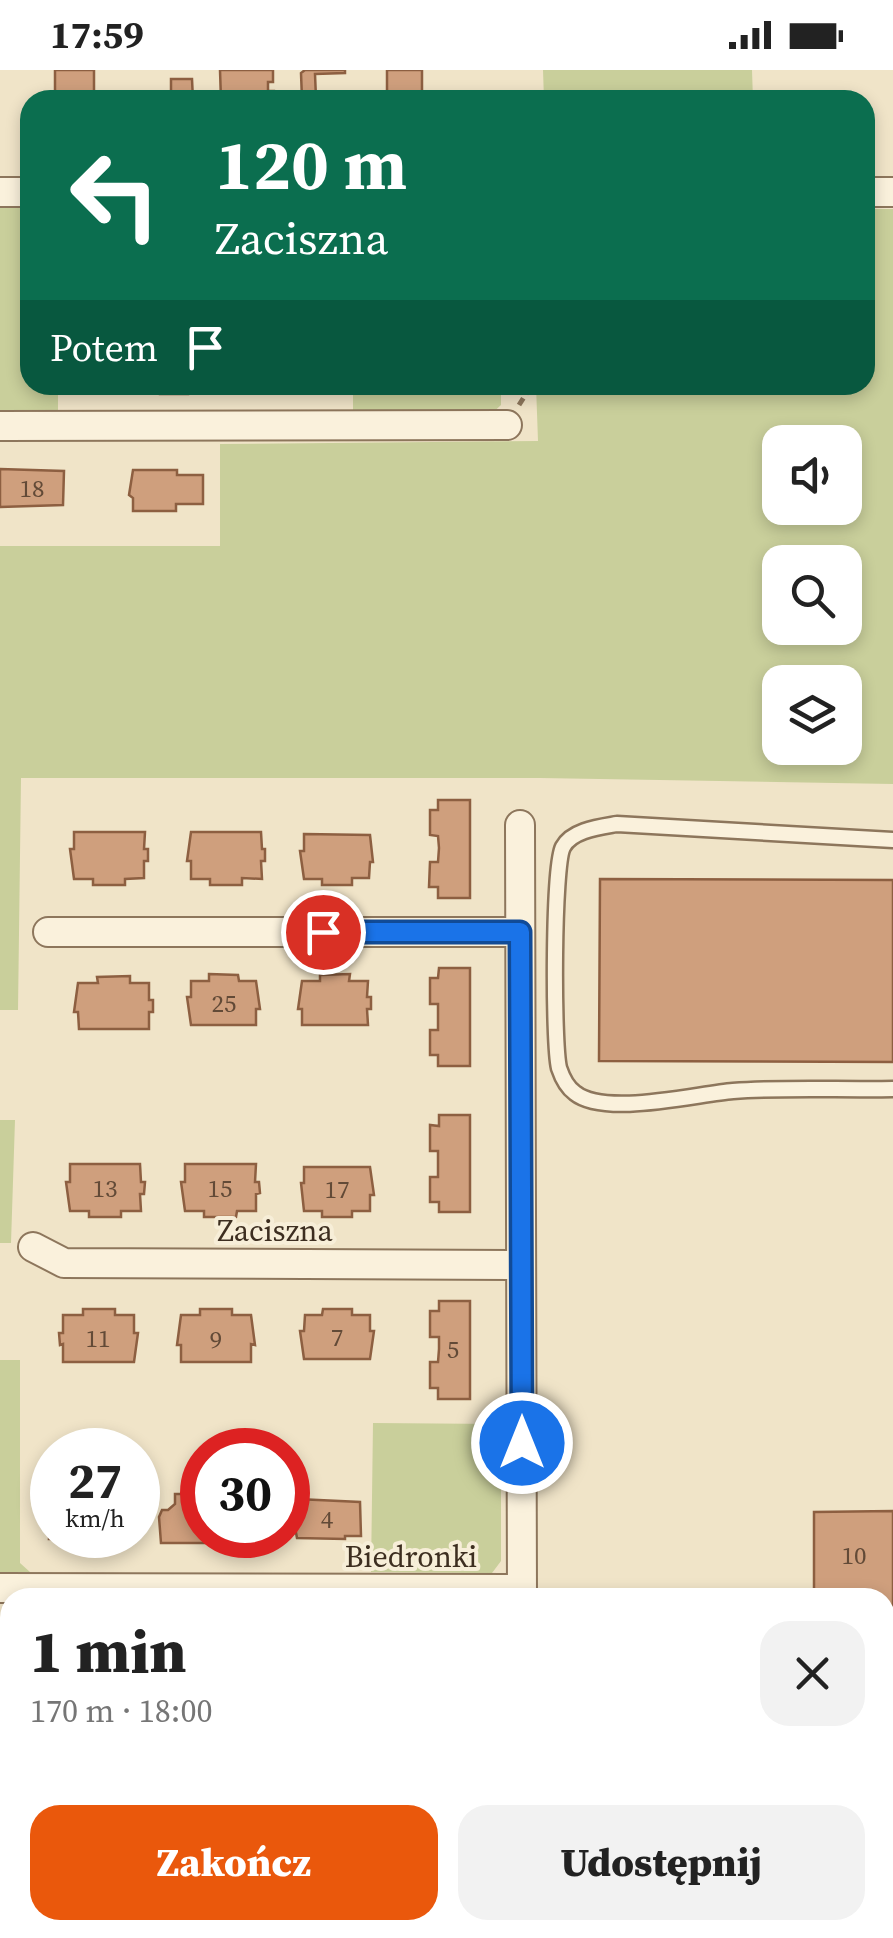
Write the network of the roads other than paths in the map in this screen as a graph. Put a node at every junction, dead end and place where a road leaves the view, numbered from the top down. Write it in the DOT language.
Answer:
graph roads {
  1 [pos="506,424"];
  2 [pos="0,426"];
  3 [pos="520,825"];
  4 [pos="893,840"];
  5 [pos="48,932"];
  6 [pos="520,932"];
  7 [pos="893,1089"];
  8 [pos="33,1247"];
  9 [pos="521,1265"];
  10 [pos="522,1588"];
  1 -- 2 [label="street"];
  3 -- 6 [label="street"];
  4 -- 7 [label="lane"];
  5 -- 6 [label="street"];
  6 -- 9 [label="street"];
  8 -- 9 [label="street, Zaciszna"];
  9 -- 10 [label="street"];
}
